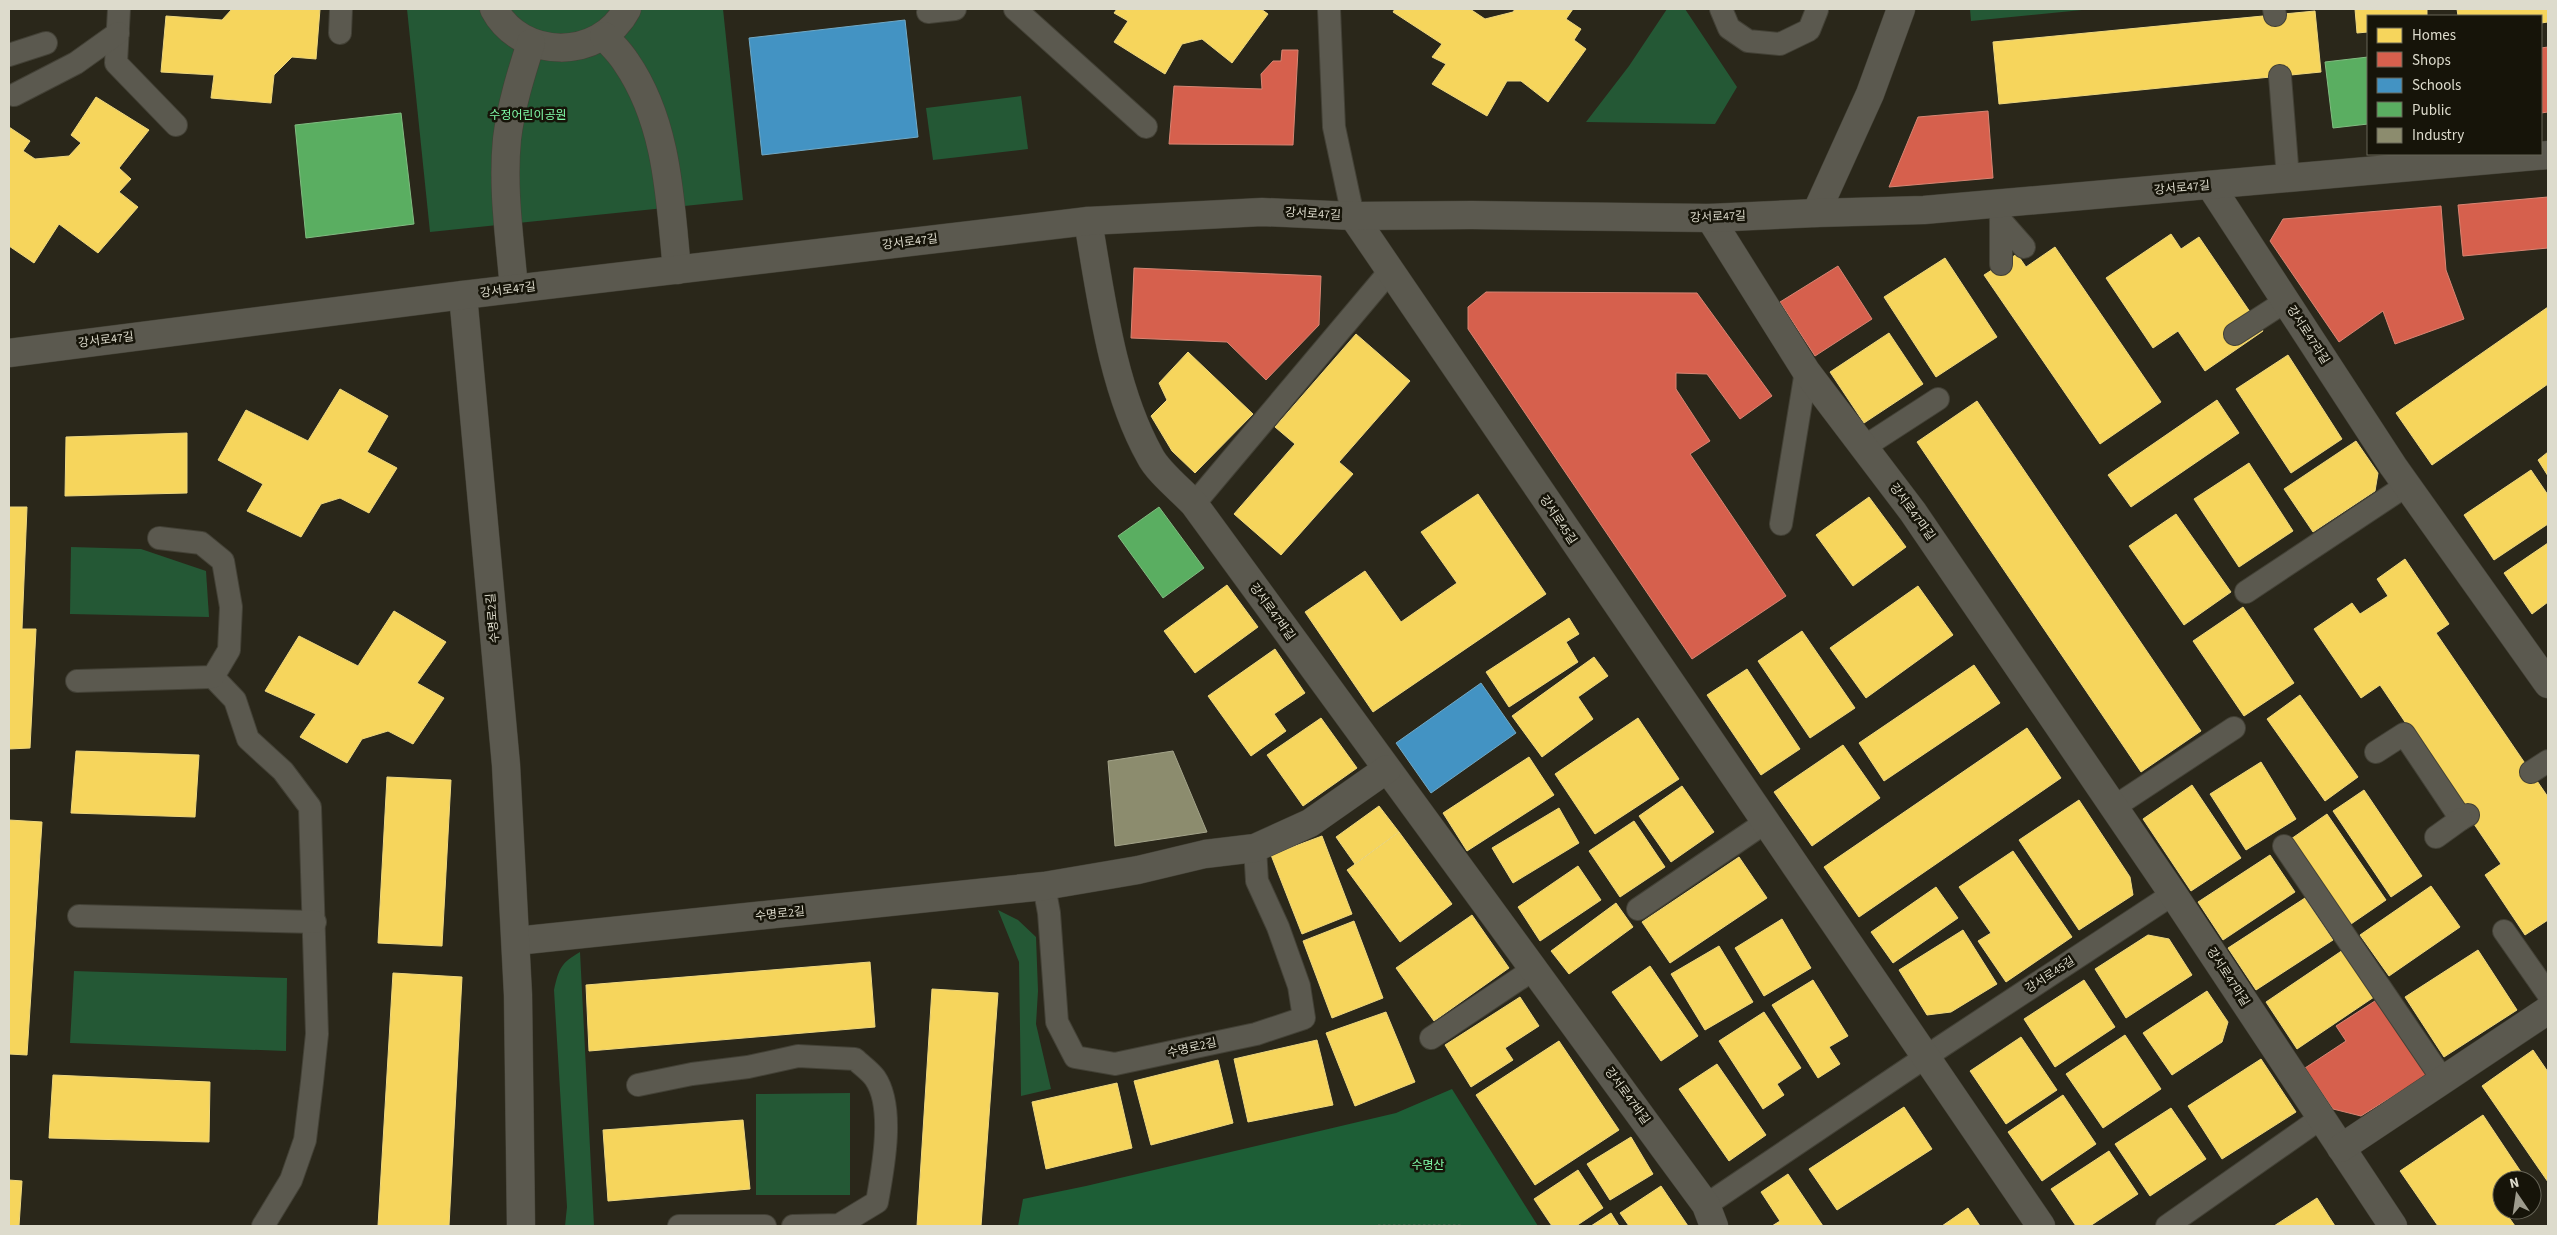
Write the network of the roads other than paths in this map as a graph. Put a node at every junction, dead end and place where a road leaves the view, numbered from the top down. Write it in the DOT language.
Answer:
graph roads {
  1 [pos="119,9"];
  2 [pos="341,9"];
  3 [pos="494,9"];
  4 [pos="627,9"];
  5 [pos="955,9"];
  6 [pos="1015,9"];
  7 [pos="1329,9"];
  8 [pos="1721,9"];
  9 [pos="1901,9"];
  10 [pos="1817,10"];
  11 [pos="928,12"];
  12 [pos="118,33"];
  13 [pos="340,33"];
  14 [pos="604,36"];
  15 [pos="46,43"];
  16 [pos="532,43"];
  17 [pos="9,55"];
  18 [pos="2280,76"];
  19 [pos="14,95"];
  20 [pos="176,125"];
  21 [pos="1146,127"];
  22 [pos="2548,155"];
  23 [pos="2288,178"];
  24 [pos="2210,185"];
  25 [pos="2001,212"];
  26 [pos="1816,213"];
  27 [pos="1352,216"];
  28 [pos="1710,218"];
  29 [pos="1088,221"];
  30 [pos="2024,247"];
  31 [pos="2002,264"];
  32 [pos="677,270"];
  33 [pos="1390,271"];
  34 [pos="514,289"];
  35 [pos="463,295"];
  36 [pos="2286,301"];
  37 [pos="2235,334"];
  38 [pos="9,353"];
  39 [pos="1806,372"];
  40 [pos="1938,399"];
  41 [pos="1864,448"];
  42 [pos="2407,484"];
  43 [pos="1194,504"];
  44 [pos="1781,524"];
  45 [pos="159,538"];
  46 [pos="2246,592"];
  47 [pos="213,677"];
  48 [pos="2547,681"];
  49 [pos="77,682"];
  50 [pos="2234,728"];
  51 [pos="2376,752"];
  52 [pos="1387,769"];
  53 [pos="2114,807"];
  54 [pos="1766,822"];
  55 [pos="2436,837"];
  56 [pos="2284,846"];
  57 [pos="1255,848"];
  58 [pos="1044,886"];
  59 [pos="2173,894"];
  60 [pos="1638,908"];
  61 [pos="79,916"];
  62 [pos="314,922"];
  63 [pos="2504,931"];
  64 [pos="516,940"];
  65 [pos="1534,969"];
  66 [pos="2548,994"];
  67 [pos="2548,1010"];
  68 [pos="1432,1038"];
  69 [pos="1926,1056"];
  70 [pos="2443,1080"];
  71 [pos="638,1085"];
  72 [pos="2321,1118"];
  73 [pos="2341,1148"];
  74 [pos="1710,1216"];
  75 [pos="263,1226"];
  76 [pos="521,1226"];
  77 [pos="680,1226"];
  78 [pos="765,1226"];
  79 [pos="793,1226"];
  80 [pos="2041,1226"];
  81 [pos="2166,1226"];
  82 [pos="2393,1226"];
  1 -- 12 [label="lane"];
  2 -- 13 [label="lane"];
  3 -- 16 [label="street"];
  4 -- 14 [label="street"];
  5 -- 11 [label="lane"];
  6 -- 21 [label="lane"];
  7 -- 27 [label="lane"];
  8 -- 10 [label="lane"];
  9 -- 26 [label="street"];
  12 -- 19 [label="lane"];
  12 -- 20 [label="lane"];
  14 -- 16 [label="street"];
  14 -- 32 [label="street"];
  15 -- 17 [label="lane"];
  16 -- 34 [label="street"];
  18 -- 23 [label="lane"];
  22 -- 23 [label="street, 강서로47길"];
  23 -- 24 [label="street, 강서로47길"];
  24 -- 25 [label="street, 강서로47길"];
  24 -- 36 [label="street, 강서로47라길"];
  25 -- 26 [label="street, 강서로47길"];
  25 -- 30 [label="lane"];
  25 -- 31 [label="lane"];
  26 -- 28 [label="street, 강서로47길"];
  27 -- 28 [label="street, 강서로47길"];
  27 -- 29 [label="street, 강서로47길"];
  27 -- 33 [label="street, 강서로45길"];
  28 -- 39 [label="street, 강서로47마길"];
  29 -- 32 [label="street, 강서로47길"];
  29 -- 43 [label="street, 강서로47바길"];
  32 -- 34 [label="street, 강서로47길"];
  33 -- 43 [label="lane"];
  33 -- 54 [label="street, 강서로45길"];
  34 -- 35 [label="street, 강서로47길"];
  35 -- 38 [label="street, 강서로47길"];
  35 -- 64 [label="street, 수명로2길"];
  36 -- 37 [label="lane"];
  36 -- 42 [label="street, 강서로47라길"];
  39 -- 41 [label="street, 강서로47마길"];
  39 -- 44 [label="lane"];
  40 -- 41 [label="lane"];
  41 -- 53 [label="street, 강서로47마길"];
  42 -- 46 [label="lane"];
  42 -- 48 [label="street, 강서로47라길"];
  43 -- 52 [label="street, 강서로47바길"];
  45 -- 47 [label="lane"];
  47 -- 49 [label="lane"];
  47 -- 62 [label="lane"];
  50 -- 53 [label="lane"];
  51 -- 55 [label="lane"];
  52 -- 57 [label="street, 수명로2길"];
  52 -- 65 [label="street, 강서로47바길"];
  53 -- 59 [label="street, 강서로47마길"];
  54 -- 60 [label="lane"];
  54 -- 69 [label="street, 강서로45길"];
  56 -- 70 [label="lane"];
  57 -- 58 [label="street, 수명로2길"];
  57 -- 58 [label="lane, 수명로2길"];
  58 -- 64 [label="street, 수명로2길"];
  59 -- 69 [label="lane, 강서로45길"];
  59 -- 72 [label="street, 강서로47마길"];
  61 -- 62 [label="lane"];
  62 -- 75 [label="lane"];
  63 -- 66 [label="lane"];
  64 -- 76 [label="street, 수명로2길"];
  65 -- 68 [label="lane"];
  65 -- 74 [label="street, 강서로47바길"];
  67 -- 70 [label="street"];
  69 -- 74 [label="lane, 강서로45길"];
  69 -- 80 [label="street, 강서로45길"];
  70 -- 73 [label="street"];
  71 -- 79 [label="lane"];
  72 -- 73 [label="street, 강서로47마길"];
  72 -- 81 [label="lane"];
  73 -- 82 [label="street, 강서로47마길"];
  77 -- 78 [label="lane"];
}
